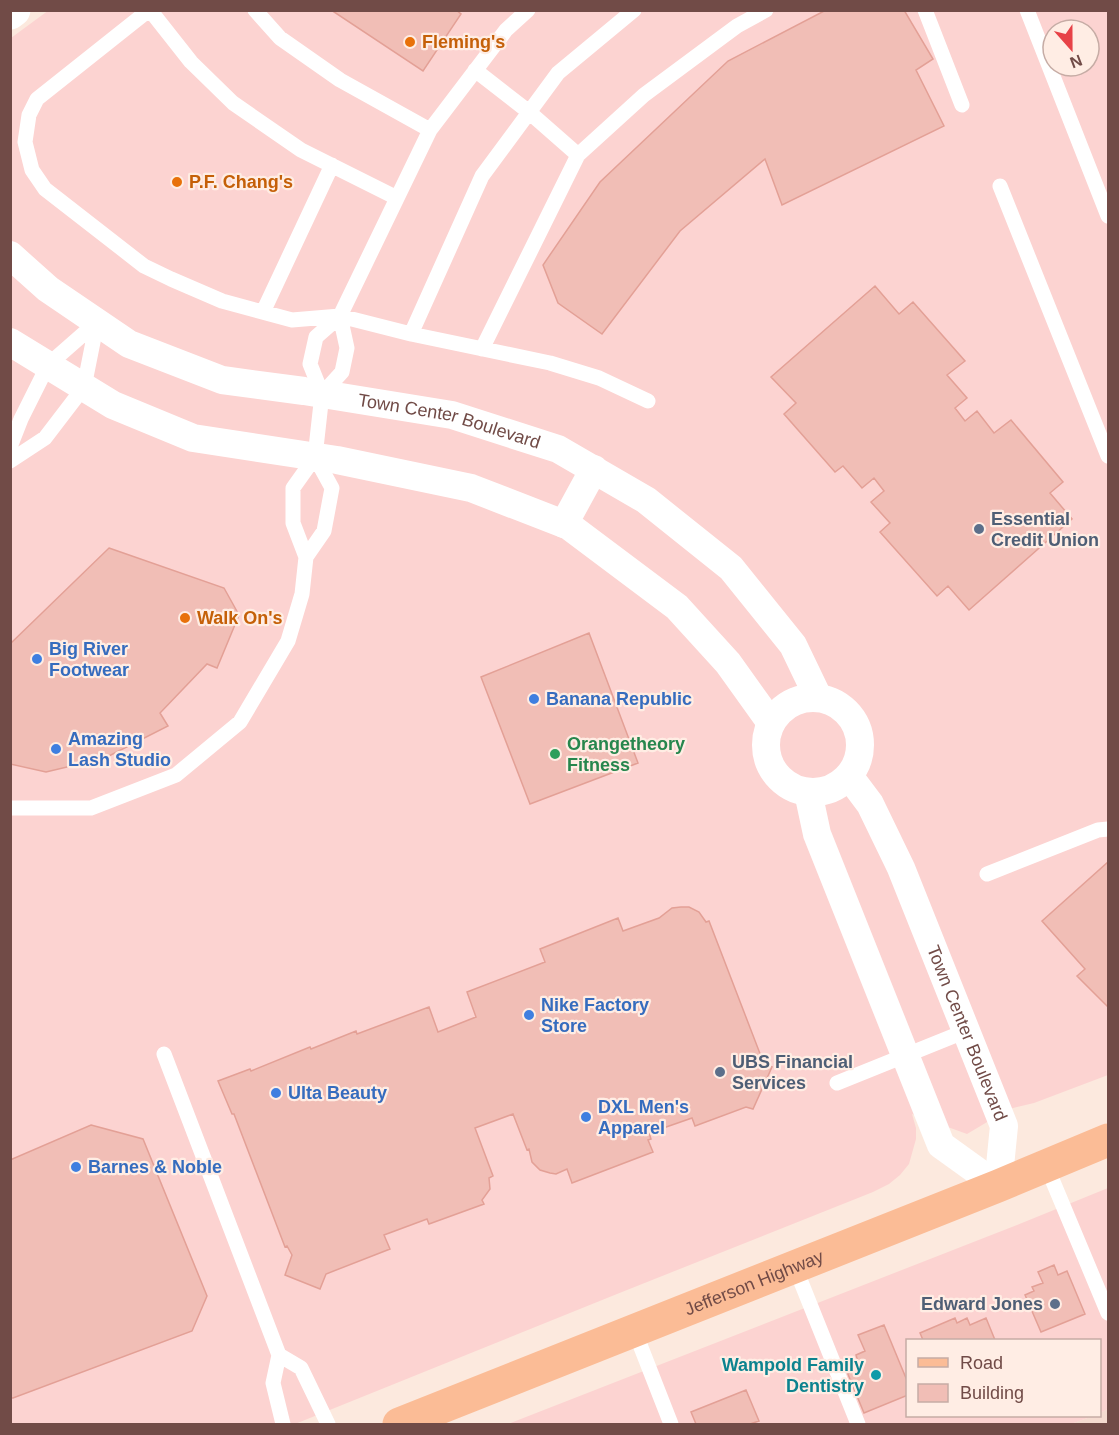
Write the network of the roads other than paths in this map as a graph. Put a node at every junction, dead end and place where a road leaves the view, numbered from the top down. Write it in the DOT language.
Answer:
graph roads {
  1 [pos="150,10"];
  2 [pos="255,10"];
  3 [pos="528,10"];
  4 [pos="634,10"];
  5 [pos="766,10"];
  6 [pos="925,10"];
  7 [pos="1027,10"];
  8 [pos="475,70"];
  9 [pos="962,105"];
  10 [pos="529,112"];
  11 [pos="430,130"];
  12 [pos="578,155"];
  13 [pos="332,165"];
  14 [pos="1000,186"];
  15 [pos="397,198"];
  16 [pos="1108,216"];
  17 [pos="10,255"];
  18 [pos="263,312"];
  19 [pos="340,316"];
  20 [pos="97,322"];
  21 [pos="411,334"];
  22 [pos="10,342"];
  23 [pos="482,350"];
  24 [pos="48,365"];
  25 [pos="84,387"];
  26 [pos="322,394"];
  27 [pos="648,401"];
  28 [pos="10,447"];
  29 [pos="1108,456"];
  30 [pos="315,457"];
  31 [pos="10,461"];
  32 [pos="594,469"];
  33 [pos="564,524"];
  34 [pos="306,557"];
  35 [pos="818,697"];
  36 [pos="771,723"];
  37 [pos="849,776"];
  38 [pos="808,792"];
  39 [pos="10,808"];
  40 [pos="1108,829"];
  41 [pos="987,874"];
  42 [pos="966,1030"];
  43 [pos="164,1054"];
  44 [pos="905,1055"];
  45 [pos="837,1083"];
  46 [pos="1108,1140"];
  47 [pos="1046,1165"];
  48 [pos="998,1186"];
  49 [pos="795,1267"];
  50 [pos="1108,1313"];
  51 [pos="634,1332"];
  52 [pos="279,1354"];
  53 [pos="402,1424"];
  54 [pos="283,1425"];
  55 [pos="328,1425"];
  56 [pos="671,1425"];
  57 [pos="858,1425"];
  1 -- 13 [label="lane"];
  1 -- 18 [label="lane"];
  2 -- 11 [label="lane"];
  3 -- 8 [label="lane"];
  4 -- 10 [label="lane"];
  5 -- 12 [label="lane"];
  6 -- 9 [label="lane"];
  7 -- 16 [label="lane"];
  8 -- 10 [label="lane"];
  8 -- 11 [label="lane"];
  10 -- 12 [label="lane"];
  10 -- 21 [label="lane"];
  11 -- 15 [label="lane"];
  12 -- 23 [label="lane"];
  13 -- 15 [label="lane"];
  13 -- 18 [label="lane"];
  14 -- 29 [label="lane"];
  15 -- 19 [label="lane"];
  17 -- 20 [label="street, Town Center Boulevard"];
  18 -- 19 [label="lane"];
  19 -- 21 [label="lane"];
  19 -- 26 [label="lane"];
  19 -- 26 [label="lane"];
  20 -- 24 [label="lane"];
  20 -- 25 [label="lane"];
  20 -- 26 [label="street, Town Center Boulevard"];
  21 -- 23 [label="lane"];
  22 -- 24 [label="street"];
  23 -- 27 [label="lane"];
  24 -- 25 [label="street"];
  24 -- 28 [label="lane"];
  25 -- 30 [label="street"];
  25 -- 31 [label="lane"];
  26 -- 30 [label="lane"];
  26 -- 32 [label="street, Town Center Boulevard"];
  30 -- 33 [label="street"];
  30 -- 34 [label="lane"];
  30 -- 34 [label="lane"];
  32 -- 33 [label="street"];
  32 -- 35 [label="street, Town Center Boulevard"];
  33 -- 36 [label="street"];
  34 -- 39 [label="lane"];
  35 -- 36 [label="street"];
  35 -- 37 [label="street"];
  36 -- 38 [label="street"];
  37 -- 38 [label="street"];
  37 -- 42 [label="street, Town Center Boulevard"];
  38 -- 44 [label="street"];
  40 -- 41 [label="lane"];
  42 -- 44 [label="lane"];
  42 -- 48 [label="street, Town Center Boulevard"];
  43 -- 52 [label="lane"];
  44 -- 45 [label="lane"];
  44 -- 48 [label="street"];
  46 -- 47 [label="main road, Jefferson Highway"];
  47 -- 48 [label="main road, Jefferson Highway"];
  47 -- 50 [label="lane"];
  48 -- 49 [label="main road, Jefferson Highway"];
  49 -- 51 [label="main road, Jefferson Highway"];
  49 -- 57 [label="lane"];
  51 -- 53 [label="main road, Jefferson Highway"];
  51 -- 56 [label="lane"];
  52 -- 54 [label="lane"];
  52 -- 55 [label="lane"];
}
